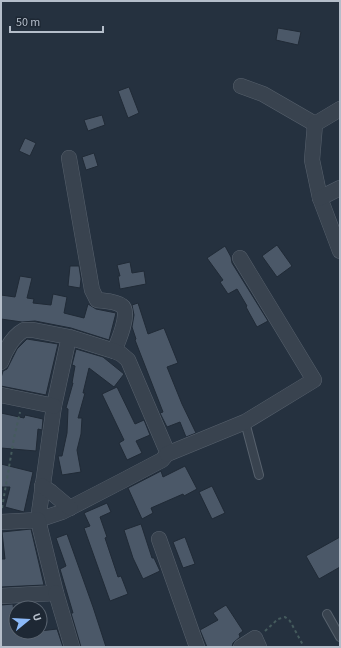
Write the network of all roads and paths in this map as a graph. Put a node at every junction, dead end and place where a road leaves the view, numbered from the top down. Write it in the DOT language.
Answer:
graph roads {
  1 [pos="241,86"];
  2 [pos="340,109"];
  3 [pos="315,124"];
  4 [pos="69,158"];
  5 [pos="340,188"];
  6 [pos="320,198"];
  7 [pos="340,251"];
  8 [pos="240,258"];
  9 [pos="68,337"];
  10 [pos="114,351"];
  11 [pos="1,362"];
  12 [pos="1,395"];
  13 [pos="23,400"];
  14 [pos="54,406"];
  15 [pos="245,422"];
  16 [pos="167,454"];
  17 [pos="259,475"];
  18 [pos="42,486"];
  19 [pos="70,508"];
  20 [pos="1,512"];
  21 [pos="38,520"];
  22 [pos="1,522"];
  23 [pos="159,539"];
  24 [pos="56,593"];
  25 [pos="1,596"];
  26 [pos="327,614"];
  27 [pos="340,637"];
  28 [pos="257,643"];
  29 [pos="72,647"];
  30 [pos="197,647"];
  31 [pos="241,647"];
  32 [pos="304,647"];
  1 -- 3 [label="street"];
  2 -- 3 [label="street"];
  3 -- 6 [label="street"];
  4 -- 10 [label="street"];
  5 -- 6 [label="street"];
  6 -- 7 [label="street"];
  8 -- 15 [label="street"];
  9 -- 10 [label="street"];
  9 -- 11 [label="street"];
  9 -- 14 [label="street"];
  10 -- 16 [label="street"];
  12 -- 13 [label="street"];
  13 -- 14 [label="street"];
  13 -- 20 [label="path"];
  14 -- 18 [label="street"];
  15 -- 16 [label="street"];
  15 -- 17 [label="lane"];
  16 -- 19 [label="street"];
  18 -- 19 [label="street"];
  18 -- 21 [label="street"];
  19 -- 21 [label="street"];
  21 -- 22 [label="street"];
  21 -- 24 [label="street"];
  23 -- 30 [label="street"];
  24 -- 25 [label="street"];
  24 -- 29 [label="street"];
  26 -- 27 [label="lane"];
  28 -- 31 [label="street"];
  28 -- 32 [label="path"];
}
